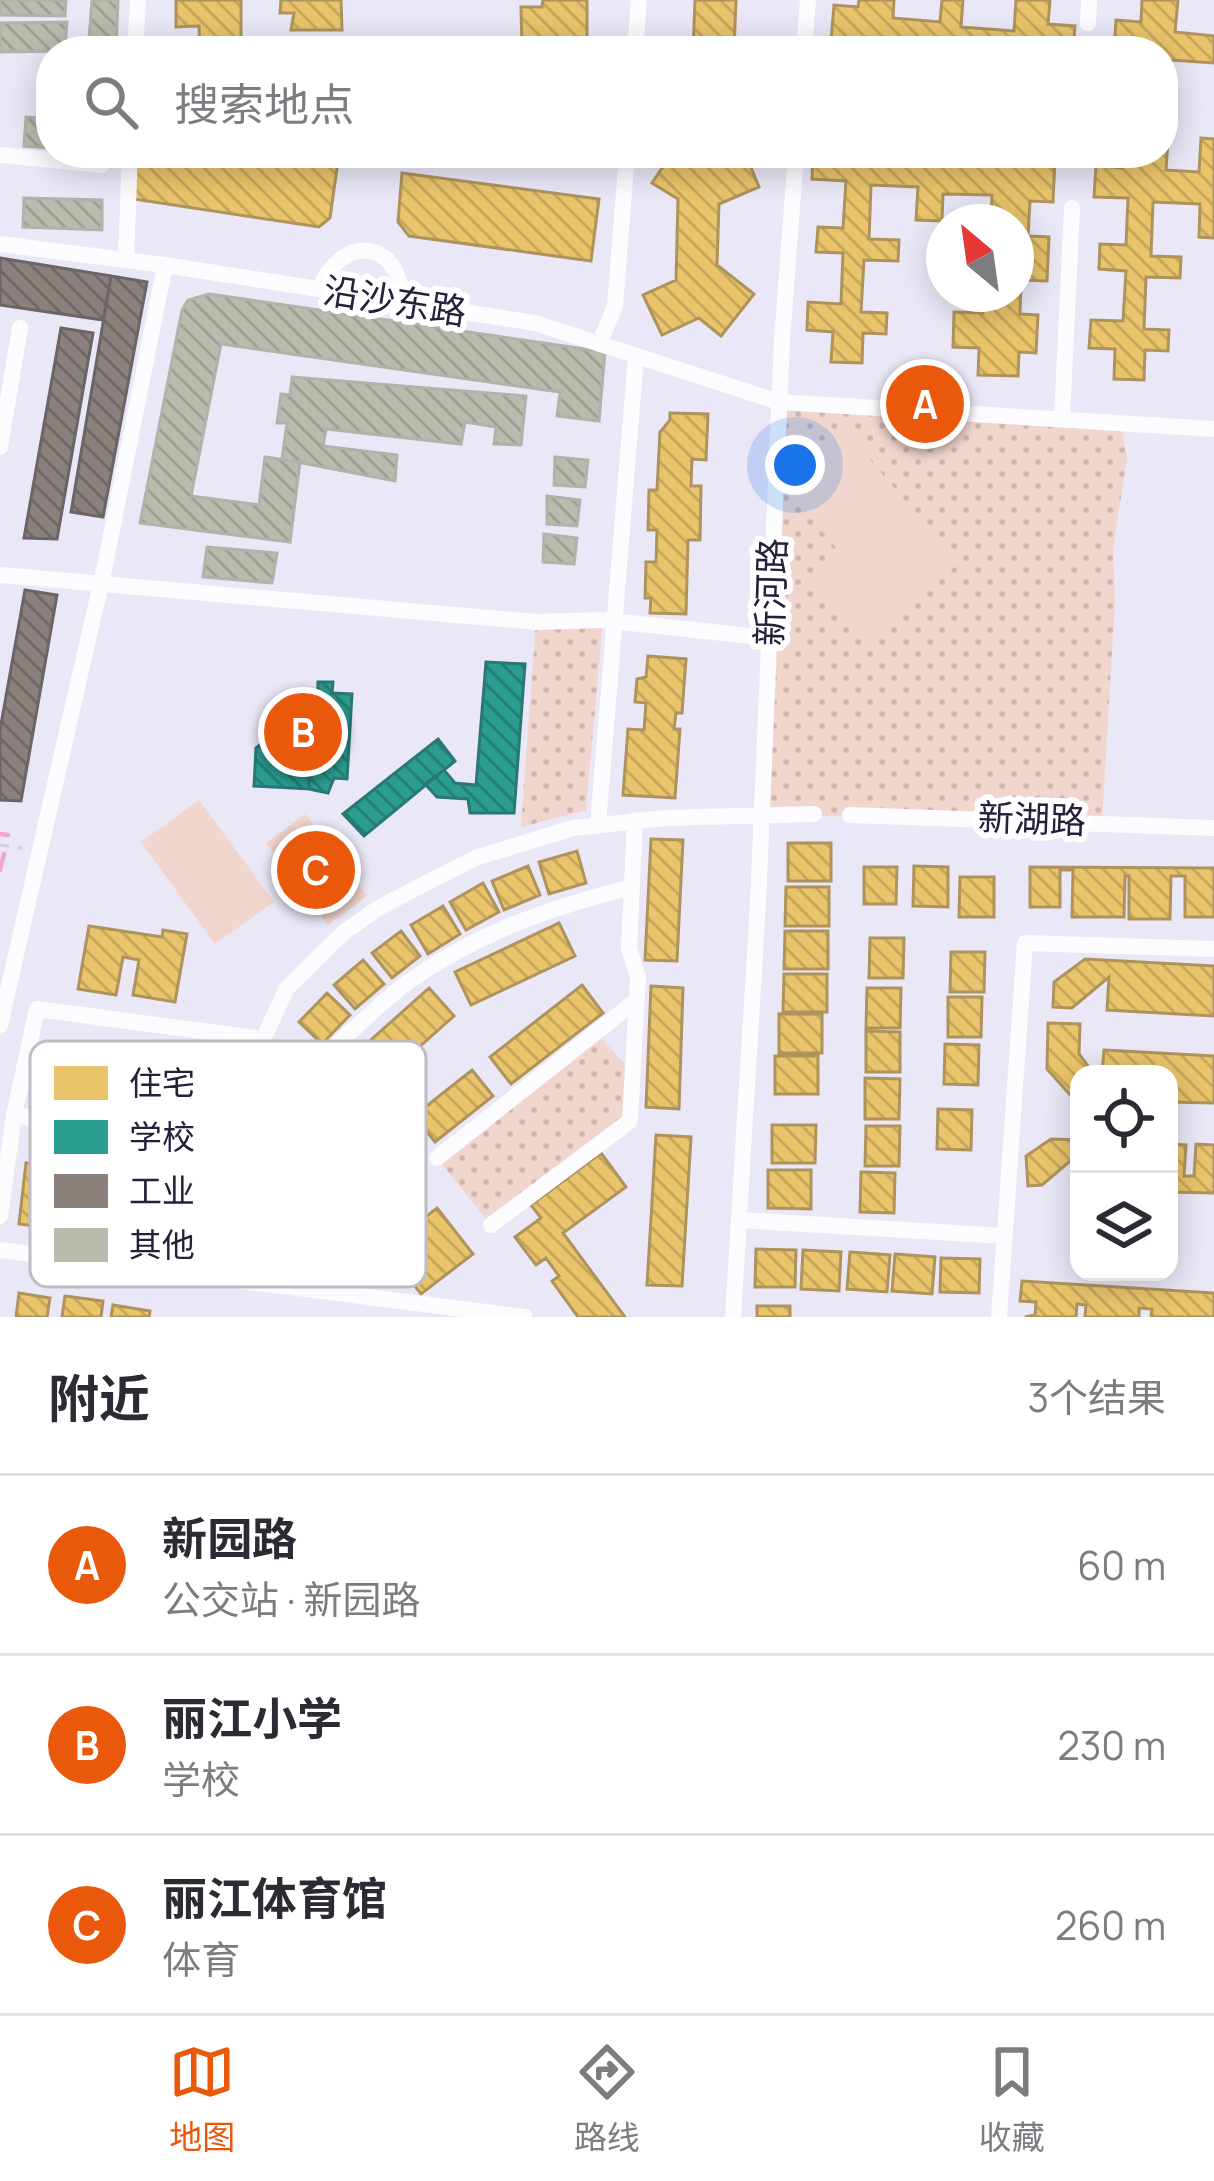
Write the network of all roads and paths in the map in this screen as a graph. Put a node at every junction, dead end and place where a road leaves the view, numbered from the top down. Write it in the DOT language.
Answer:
graph roads {
  1 [pos="138,0"];
  2 [pos="639,0"];
  3 [pos="808,0"];
  4 [pos="1089,0"];
  5 [pos="1088,22"];
  6 [pos="136,36"];
  7 [pos="636,36"];
  8 [pos="805,36"];
  9 [pos="0,155"];
  10 [pos="36,159"];
  11 [pos="129,168"];
  12 [pos="626,168"];
  13 [pos="795,168"];
  14 [pos="1072,208"];
  15 [pos="0,244"];
  16 [pos="126,260"];
  17 [pos="165,265"];
  18 [pos="319,289"];
  19 [pos="402,302"];
  20 [pos="20,328"];
  21 [pos="599,344"];
  22 [pos="636,356"];
  23 [pos="779,402"];
  24 [pos="1062,419"];
  25 [pos="1214,429"];
  26 [pos="0,447"];
  27 [pos="0,575"];
  28 [pos="101,584"];
  29 [pos="616,622"];
  30 [pos="769,638"];
  31 [pos="814,814"];
  32 [pos="850,814"];
  33 [pos="760,815"];
  34 [pos="635,820"];
  35 [pos="598,825"];
  36 [pos="1214,827"];
  37 [pos="0,845"];
  38 [pos="40,850"];
  39 [pos="632,887"];
  40 [pos="1214,949"];
  41 [pos="637,1000"];
  42 [pos="0,1025"];
  43 [pos="263,1039"];
  44 [pos="341,1041"];
  45 [pos="14,1114"];
  46 [pos="30,1116"];
  47 [pos="436,1158"];
  48 [pos="0,1216"];
  49 [pos="739,1220"];
  50 [pos="491,1225"];
  51 [pos="1005,1236"];
  52 [pos="0,1250"];
  53 [pos="30,1254"];
  54 [pos="300,1287"];
  55 [pos="526,1317"];
  56 [pos="733,1317"];
  57 [pos="999,1317"];
  1 -- 6 [label="street"];
  2 -- 7 [label="street"];
  3 -- 8 [label="street"];
  4 -- 5 [label="street"];
  9 -- 10 [label="street"];
  11 -- 16 [label="street"];
  12 -- 21 [label="street"];
  13 -- 23 [label="street, 新河路"];
  14 -- 24 [label="street"];
  15 -- 16 [label="street, 沿沙东路"];
  16 -- 17 [label="street, 沿沙东路"];
  17 -- 18 [label="street, 沿沙东路"];
  17 -- 28 [label="street"];
  18 -- 19 [label="street, 沿沙东路"];
  18 -- 19 [label="street"];
  19 -- 21 [label="street, 沿沙东路"];
  20 -- 26 [label="street"];
  21 -- 22 [label="street, 沿沙东路"];
  22 -- 23 [label="street, 沿沙东路"];
  22 -- 29 [label="street"];
  23 -- 24 [label="street, 沿沙东路"];
  23 -- 30 [label="street, 新河路"];
  24 -- 25 [label="street, 沿沙东路"];
  27 -- 28 [label="street"];
  28 -- 29 [label="street"];
  28 -- 38 [label="street"];
  29 -- 30 [label="street"];
  29 -- 35 [label="street"];
  30 -- 33 [label="street, 新河路"];
  31 -- 33 [label="street"];
  32 -- 36 [label="street, 新湖路"];
  33 -- 34 [label="street"];
  33 -- 49 [label="street, 新河路"];
  34 -- 35 [label="street"];
  34 -- 39 [label="street"];
  35 -- 43 [label="street"];
  37 -- 38 [label="path"];
  38 -- 42 [label="street"];
  39 -- 41 [label="street"];
  39 -- 44 [label="street"];
  40 -- 51 [label="street"];
  41 -- 47 [label="street"];
  41 -- 50 [label="street"];
  43 -- 45 [label="street"];
  45 -- 46 [label="street"];
  45 -- 48 [label="street"];
  49 -- 51 [label="street"];
  49 -- 56 [label="street, 新河路"];
  51 -- 57 [label="street"];
  52 -- 53 [label="street"];
  54 -- 55 [label="street"];
}
